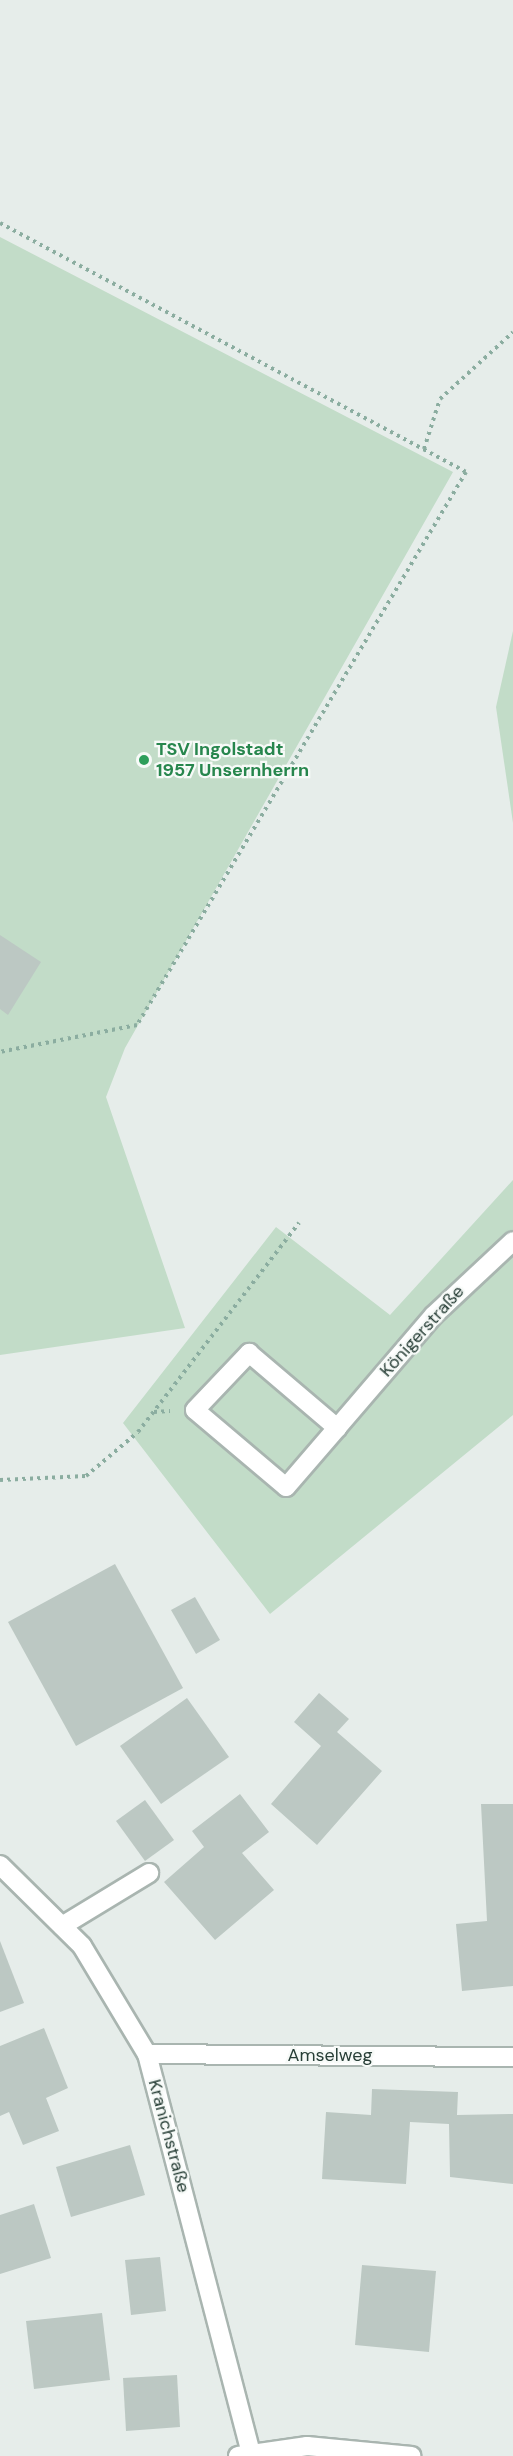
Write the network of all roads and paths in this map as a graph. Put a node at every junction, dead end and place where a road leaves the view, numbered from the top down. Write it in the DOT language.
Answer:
graph roads {
  1 [pos="0,223"];
  2 [pos="513,332"];
  3 [pos="424,449"];
  4 [pos="0,1052"];
  5 [pos="299,1223"];
  6 [pos="513,1241"];
  7 [pos="337,1428"];
  8 [pos="0,1480"];
  9 [pos="0,1865"];
  10 [pos="149,1874"];
  11 [pos="62,1926"];
  12 [pos="147,2054"];
  13 [pos="513,2057"];
  14 [pos="244,2454"];
  15 [pos="412,2456"];
  1 -- 3 [label="path"];
  2 -- 3 [label="path"];
  3 -- 4 [label="path"];
  5 -- 8 [label="path"];
  6 -- 7 [label="street, Königerstraße"];
  7 -- 7 [label="street, Königerstraße"];
  9 -- 11 [label="street, Kranichstraße"];
  10 -- 11 [label="street"];
  11 -- 12 [label="street, Kranichstraße"];
  12 -- 13 [label="street, Amselweg"];
  12 -- 14 [label="street, Kranichstraße"];
  14 -- 15 [label="street"];
}
